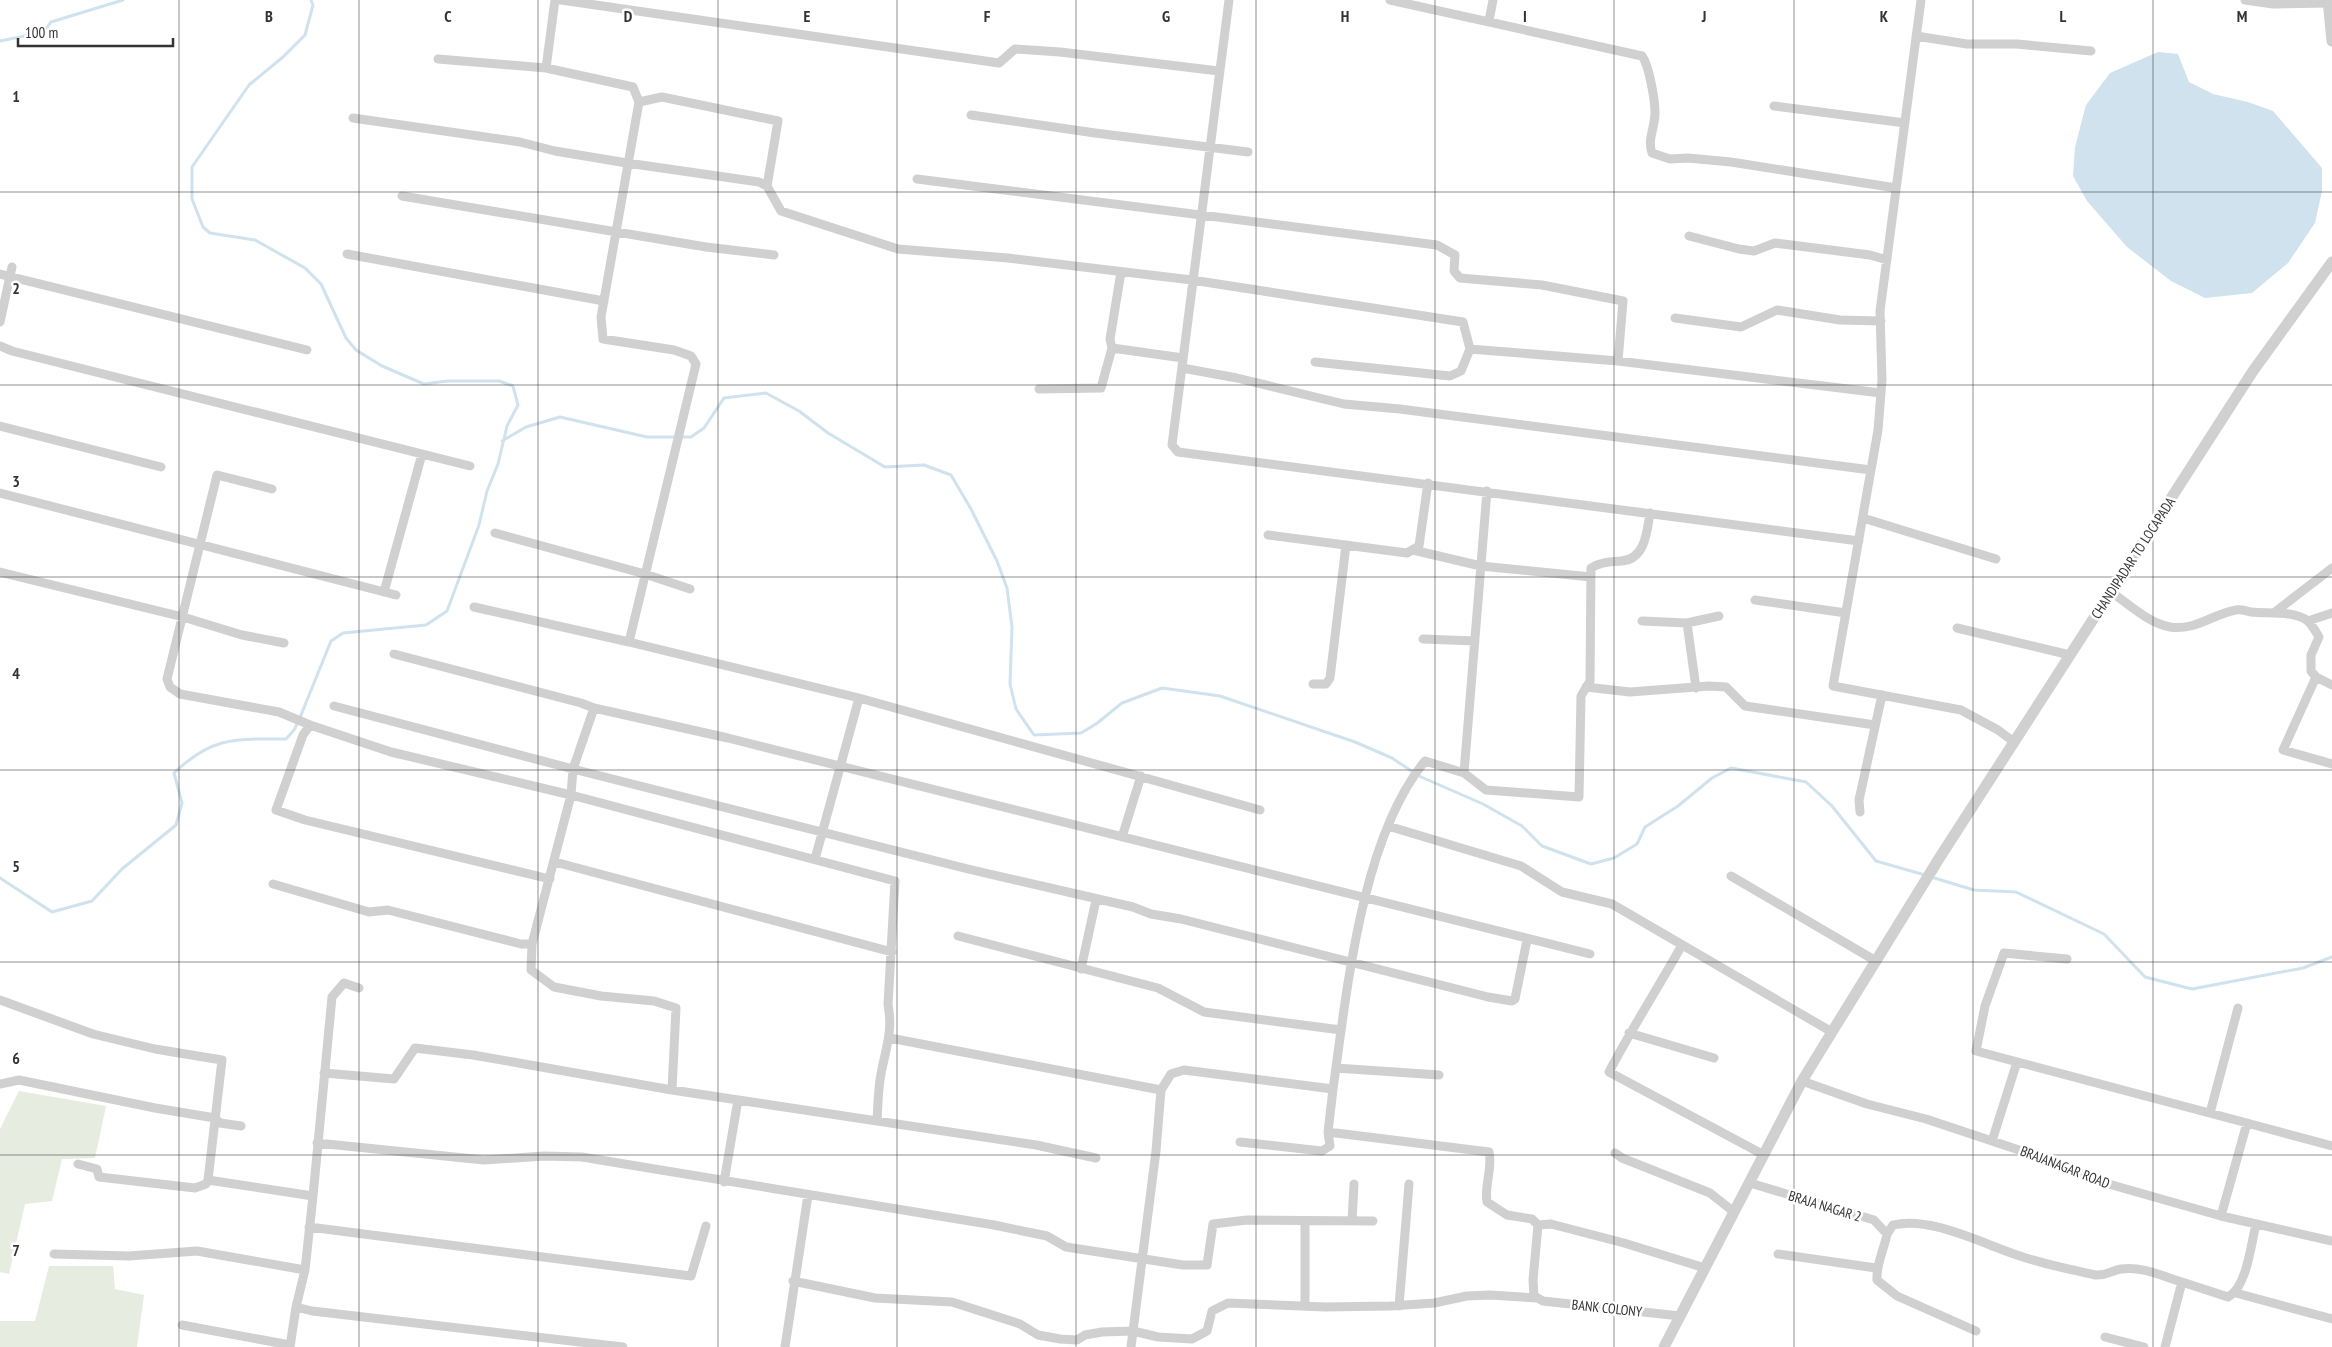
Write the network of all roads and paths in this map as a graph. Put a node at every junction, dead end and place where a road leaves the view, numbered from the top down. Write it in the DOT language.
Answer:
graph roads {
  1 [pos="555,0"];
  2 [pos="561,0"];
  3 [pos="1229,0"];
  4 [pos="1390,0"];
  5 [pos="1493,0"];
  6 [pos="1921,0"];
  7 [pos="2245,0"];
  8 [pos="2328,1"];
  9 [pos="1489,21"];
  10 [pos="1916,36"];
  11 [pos="2332,41"];
  12 [pos="2091,51"];
  13 [pos="438,59"];
  14 [pos="546,68"];
  15 [pos="1219,71"];
  16 [pos="639,102"];
  17 [pos="1774,106"];
  18 [pos="971,115"];
  19 [pos="353,118"];
  20 [pos="1905,123"];
  21 [pos="1210,146"];
  22 [pos="1248,152"];
  23 [pos="628,163"];
  24 [pos="917,179"];
  25 [pos="768,186"];
  26 [pos="1896,188"];
  27 [pos="402,196"];
  28 [pos="1201,216"];
  29 [pos="616,230"];
  30 [pos="1689,236"];
  31 [pos="346,254"];
  32 [pos="774,255"];
  33 [pos="1887,260"];
  34 [pos="2332,262"];
  35 [pos="11,272"];
  36 [pos="1121,272"];
  37 [pos="0,274"];
  38 [pos="1192,280"];
  39 [pos="604,301"];
  40 [pos="1675,318"];
  41 [pos="1880,321"];
  42 [pos="0,322"];
  43 [pos="0,346"];
  44 [pos="1112,348"];
  45 [pos="1470,349"];
  46 [pos="307,350"];
  47 [pos="1315,362"];
  48 [pos="1618,362"];
  49 [pos="1182,363"];
  50 [pos="1039,389"];
  51 [pos="1881,393"];
  52 [pos="0,426"];
  53 [pos="422,454"];
  54 [pos="470,466"];
  55 [pos="161,467"];
  56 [pos="1871,470"];
  57 [pos="1428,483"];
  58 [pos="272,489"];
  59 [pos="1486,491"];
  60 [pos="0,494"];
  61 [pos="1650,513"];
  62 [pos="1863,518"];
  63 [pos="495,533"];
  64 [pos="1268,535"];
  65 [pos="1859,541"];
  66 [pos="200,545"];
  67 [pos="1346,545"];
  68 [pos="1413,550"];
  69 [pos="1996,558"];
  70 [pos="1481,566"];
  71 [pos="2332,568"];
  72 [pos="0,572"];
  73 [pos="645,574"];
  74 [pos="1591,577"];
  75 [pos="690,589"];
  76 [pos="384,592"];
  77 [pos="2111,592"];
  78 [pos="396,595"];
  79 [pos="1755,600"];
  80 [pos="474,608"];
  81 [pos="2275,612"];
  82 [pos="1846,613"];
  83 [pos="2332,613"];
  84 [pos="1719,616"];
  85 [pos="183,617"];
  86 [pos="1642,621"];
  87 [pos="2308,621"];
  88 [pos="1688,623"];
  89 [pos="1957,628"];
  90 [pos="1423,639"];
  91 [pos="1475,641"];
  92 [pos="628,642"];
  93 [pos="284,643"];
  94 [pos="394,654"];
  95 [pos="2070,655"];
  96 [pos="2316,677"];
  97 [pos="1313,684"];
  98 [pos="2332,685"];
  99 [pos="1586,687"];
  100 [pos="1696,688"];
  101 [pos="1882,695"];
  102 [pos="859,698"];
  103 [pos="334,706"];
  104 [pos="594,708"];
  105 [pos="310,725"];
  106 [pos="1875,725"];
  107 [pos="2014,742"];
  108 [pos="2332,764"];
  109 [pos="840,766"];
  110 [pos="573,770"];
  111 [pos="1464,773"];
  112 [pos="1141,776"];
  113 [pos="572,795"];
  114 [pos="1260,810"];
  115 [pos="1860,812"];
  116 [pos="1388,826"];
  117 [pos="822,831"];
  118 [pos="1122,837"];
  119 [pos="815,859"];
  120 [pos="555,862"];
  121 [pos="1731,876"];
  122 [pos="550,879"];
  123 [pos="273,884"];
  124 [pos="1365,898"];
  125 [pos="1096,900"];
  126 [pos="958,936"];
  127 [pos="1527,940"];
  128 [pos="532,944"];
  129 [pos="1682,945"];
  130 [pos="892,952"];
  131 [pos="1590,954"];
  132 [pos="2067,959"];
  133 [pos="1876,961"];
  134 [pos="1352,964"];
  135 [pos="1081,969"];
  136 [pos="359,988"];
  137 [pos="0,1000"];
  138 [pos="2238,1008"];
  139 [pos="1341,1030"];
  140 [pos="1832,1032"];
  141 [pos="1629,1033"];
  142 [pos="890,1038"];
  143 [pos="1714,1058"];
  144 [pos="2017,1062"];
  145 [pos="1336,1068"];
  146 [pos="324,1073"];
  147 [pos="1439,1075"];
  148 [pos="1802,1081"];
  149 [pos="0,1084"];
  150 [pos="1333,1089"];
  151 [pos="672,1090"];
  152 [pos="1161,1090"];
  153 [pos="738,1100"];
  154 [pos="2210,1113"];
  155 [pos="215,1118"];
  156 [pos="877,1121"];
  157 [pos="2247,1123"];
  158 [pos="241,1126"];
  159 [pos="1328,1132"];
  160 [pos="1992,1141"];
  161 [pos="1240,1142"];
  162 [pos="317,1143"];
  163 [pos="2332,1146"];
  164 [pos="1615,1153"];
  165 [pos="1764,1155"];
  166 [pos="1096,1158"];
  167 [pos="78,1164"];
  168 [pos="208,1180"];
  169 [pos="724,1182"];
  170 [pos="1750,1183"];
  171 [pos="1354,1184"];
  172 [pos="1409,1184"];
  173 [pos="808,1195"];
  174 [pos="313,1196"];
  175 [pos="1734,1212"];
  176 [pos="2221,1216"];
  177 [pos="1306,1221"];
  178 [pos="1352,1221"];
  179 [pos="1373,1222"];
  180 [pos="2256,1224"];
  181 [pos="1538,1225"];
  182 [pos="706,1226"];
  183 [pos="310,1228"];
  184 [pos="1886,1234"];
  185 [pos="2332,1241"];
  186 [pos="54,1254"];
  187 [pos="1778,1254"];
  188 [pos="1143,1258"];
  189 [pos="1705,1268"];
  190 [pos="1876,1268"];
  191 [pos="305,1270"];
  192 [pos="793,1281"];
  193 [pos="2182,1282"];
  194 [pos="2236,1293"];
  195 [pos="1535,1297"];
  196 [pos="1305,1306"];
  197 [pos="1399,1306"];
  198 [pos="296,1307"];
  199 [pos="1680,1316"];
  200 [pos="2332,1319"];
  201 [pos="182,1325"];
  202 [pos="1133,1331"];
  203 [pos="1976,1331"];
  204 [pos="2105,1337"];
  205 [pos="290,1346"];
  206 [pos="623,1347"];
  207 [pos="785,1347"];
  208 [pos="1131,1347"];
  209 [pos="1664,1347"];
  210 [pos="2144,1347"];
  211 [pos="2165,1347"];
  1 -- 14 [label="street"];
  2 -- 15 [label="street"];
  3 -- 15 [label="street"];
  4 -- 9 [label="street"];
  5 -- 9 [label="street"];
  6 -- 10 [label="street"];
  7 -- 8 [label="street"];
  8 -- 11 [label="street"];
  9 -- 26 [label="street"];
  10 -- 12 [label="street"];
  10 -- 20 [label="street"];
  13 -- 14 [label="street"];
  14 -- 16 [label="street"];
  15 -- 21 [label="street"];
  16 -- 23 [label="street"];
  16 -- 25 [label="street"];
  17 -- 20 [label="street"];
  18 -- 21 [label="street"];
  19 -- 23 [label="street"];
  20 -- 26 [label="street"];
  21 -- 22 [label="street"];
  21 -- 28 [label="street"];
  23 -- 25 [label="street"];
  23 -- 29 [label="street"];
  24 -- 28 [label="street"];
  25 -- 36 [label="street"];
  26 -- 33 [label="street"];
  27 -- 29 [label="street"];
  28 -- 38 [label="street"];
  28 -- 48 [label="street"];
  29 -- 32 [label="street"];
  29 -- 39 [label="street"];
  30 -- 33 [label="street"];
  31 -- 39 [label="street"];
  33 -- 41 [label="street"];
  34 -- 77 [label="street, CHANDIPADAR TO LOCAPADA"];
  35 -- 37 [label="street"];
  35 -- 42 [label="street"];
  35 -- 46 [label="street"];
  36 -- 38 [label="street"];
  36 -- 44 [label="street"];
  38 -- 45 [label="street"];
  38 -- 49 [label="street"];
  39 -- 73 [label="street"];
  40 -- 41 [label="street"];
  41 -- 51 [label="street"];
  43 -- 53 [label="street"];
  44 -- 49 [label="street"];
  44 -- 50 [label="street"];
  45 -- 47 [label="street"];
  45 -- 48 [label="street"];
  48 -- 51 [label="street"];
  49 -- 56 [label="street"];
  49 -- 57 [label="street"];
  51 -- 56 [label="street"];
  52 -- 55 [label="street"];
  53 -- 54 [label="street"];
  53 -- 76 [label="street"];
  56 -- 62 [label="street"];
  57 -- 59 [label="street"];
  57 -- 68 [label="street"];
  58 -- 66 [label="street"];
  59 -- 61 [label="street"];
  59 -- 70 [label="street"];
  60 -- 66 [label="street"];
  61 -- 65 [label="street"];
  61 -- 74 [label="street"];
  62 -- 65 [label="street"];
  62 -- 69 [label="street"];
  63 -- 73 [label="street"];
  64 -- 67 [label="street"];
  65 -- 82 [label="street"];
  66 -- 76 [label="street"];
  66 -- 85 [label="street"];
  67 -- 68 [label="street"];
  67 -- 97 [label="street"];
  68 -- 70 [label="street"];
  70 -- 74 [label="street"];
  70 -- 91 [label="street"];
  71 -- 81 [label="street"];
  72 -- 85 [label="street"];
  73 -- 75 [label="street"];
  73 -- 92 [label="street"];
  74 -- 99 [label="street"];
  76 -- 78 [label="street"];
  77 -- 81 [label="street"];
  77 -- 95 [label="street, CHANDIPADAR TO LOCAPADA"];
  79 -- 82 [label="street"];
  80 -- 92 [label="street"];
  81 -- 87 [label="street"];
  82 -- 101 [label="street"];
  83 -- 87 [label="street"];
  84 -- 88 [label="street"];
  85 -- 93 [label="street"];
  85 -- 105 [label="street"];
  86 -- 88 [label="street"];
  87 -- 96 [label="street"];
  88 -- 100 [label="street"];
  89 -- 95 [label="street"];
  90 -- 91 [label="street"];
  91 -- 111 [label="street"];
  92 -- 102 [label="street"];
  94 -- 104 [label="street"];
  95 -- 107 [label="street, CHANDIPADAR TO LOCAPADA"];
  96 -- 98 [label="street"];
  96 -- 108 [label="street"];
  99 -- 100 [label="street"];
  99 -- 111 [label="street"];
  100 -- 106 [label="street"];
  101 -- 106 [label="street"];
  101 -- 107 [label="street"];
  102 -- 109 [label="street"];
  102 -- 112 [label="street"];
  103 -- 110 [label="street"];
  104 -- 109 [label="street"];
  104 -- 110 [label="street"];
  105 -- 113 [label="street"];
  105 -- 122 [label="street"];
  106 -- 115 [label="street"];
  107 -- 133 [label="street, CHANDIPADAR TO LOCAPADA"];
  109 -- 117 [label="street"];
  109 -- 118 [label="street"];
  110 -- 113 [label="street"];
  110 -- 117 [label="street"];
  111 -- 116 [label="street"];
  112 -- 114 [label="street"];
  112 -- 118 [label="street"];
  113 -- 119 [label="street"];
  113 -- 120 [label="street"];
  116 -- 124 [label="street"];
  116 -- 129 [label="street"];
  117 -- 119 [label="street"];
  117 -- 125 [label="street"];
  118 -- 124 [label="street"];
  119 -- 130 [label="street"];
  120 -- 122 [label="street"];
  120 -- 130 [label="street"];
  121 -- 133 [label="street"];
  122 -- 128 [label="street"];
  123 -- 128 [label="street"];
  124 -- 127 [label="street"];
  124 -- 134 [label="street"];
  125 -- 134 [label="street"];
  125 -- 135 [label="street"];
  126 -- 135 [label="street"];
  127 -- 131 [label="street"];
  127 -- 134 [label="street"];
  128 -- 151 [label="street"];
  129 -- 140 [label="street"];
  129 -- 141 [label="street"];
  130 -- 142 [label="street"];
  132 -- 144 [label="street"];
  133 -- 140 [label="street, CHANDIPADAR TO LOCAPADA"];
  134 -- 139 [label="street"];
  135 -- 139 [label="street"];
  136 -- 146 [label="street"];
  137 -- 155 [label="street"];
  138 -- 154 [label="street"];
  139 -- 145 [label="street"];
  140 -- 148 [label="street, CHANDIPADAR TO LOCAPADA"];
  141 -- 143 [label="street"];
  141 -- 165 [label="street"];
  142 -- 152 [label="street"];
  142 -- 156 [label="street"];
  144 -- 154 [label="street"];
  144 -- 160 [label="street"];
  145 -- 147 [label="street"];
  145 -- 150 [label="street"];
  146 -- 151 [label="street"];
  146 -- 162 [label="street"];
  148 -- 160 [label="street, BRAJANAGAR ROAD"];
  148 -- 165 [label="street, CHANDIPADAR TO LOCAPADA"];
  149 -- 155 [label="street"];
  150 -- 152 [label="street"];
  150 -- 159 [label="street"];
  151 -- 153 [label="street"];
  152 -- 188 [label="street"];
  153 -- 156 [label="street"];
  153 -- 169 [label="street"];
  154 -- 157 [label="street"];
  155 -- 158 [label="street"];
  155 -- 168 [label="street"];
  156 -- 166 [label="street"];
  157 -- 163 [label="street"];
  157 -- 176 [label="street"];
  159 -- 161 [label="street"];
  159 -- 181 [label="street"];
  160 -- 176 [label="street, BRAJANAGAR ROAD"];
  162 -- 169 [label="street"];
  162 -- 174 [label="street"];
  164 -- 175 [label="street"];
  165 -- 170 [label="street, CHANDIPADAR TO LOCAPADA"];
  167 -- 168 [label="street"];
  168 -- 174 [label="street"];
  169 -- 173 [label="street"];
  170 -- 175 [label="street, CHANDIPADAR TO LOCAPADA"];
  170 -- 184 [label="street, BRAJA NAGAR 2"];
  171 -- 178 [label="street"];
  172 -- 197 [label="street"];
  173 -- 188 [label="street"];
  173 -- 192 [label="street"];
  174 -- 183 [label="street"];
  175 -- 189 [label="street, CHANDIPADAR TO LOCAPADA"];
  176 -- 180 [label="street, BRAJANAGAR ROAD"];
  177 -- 178 [label="street"];
  177 -- 188 [label="street"];
  177 -- 196 [label="street"];
  178 -- 179 [label="street"];
  180 -- 185 [label="street, BRAJANAGAR ROAD"];
  180 -- 194 [label="street"];
  181 -- 189 [label="street"];
  181 -- 195 [label="street"];
  182 -- 183 [label="street"];
  183 -- 191 [label="street"];
  184 -- 190 [label="street"];
  184 -- 193 [label="street"];
  186 -- 191 [label="street"];
  187 -- 190 [label="street"];
  188 -- 202 [label="street"];
  189 -- 199 [label="street, CHANDIPADAR TO LOCAPADA"];
  190 -- 203 [label="street"];
  191 -- 198 [label="street"];
  192 -- 202 [label="street, BANK COLONY"];
  192 -- 207 [label="street"];
  193 -- 194 [label="street"];
  193 -- 211 [label="street"];
  194 -- 200 [label="street"];
  195 -- 197 [label="street, BANK COLONY"];
  195 -- 199 [label="street, BANK COLONY"];
  196 -- 197 [label="street, BANK COLONY"];
  196 -- 202 [label="street, BANK COLONY"];
  198 -- 205 [label="street"];
  198 -- 206 [label="street"];
  199 -- 209 [label="street, CHANDIPADAR TO LOCAPADA"];
  201 -- 205 [label="street"];
  202 -- 208 [label="street"];
  204 -- 210 [label="street"];
}
